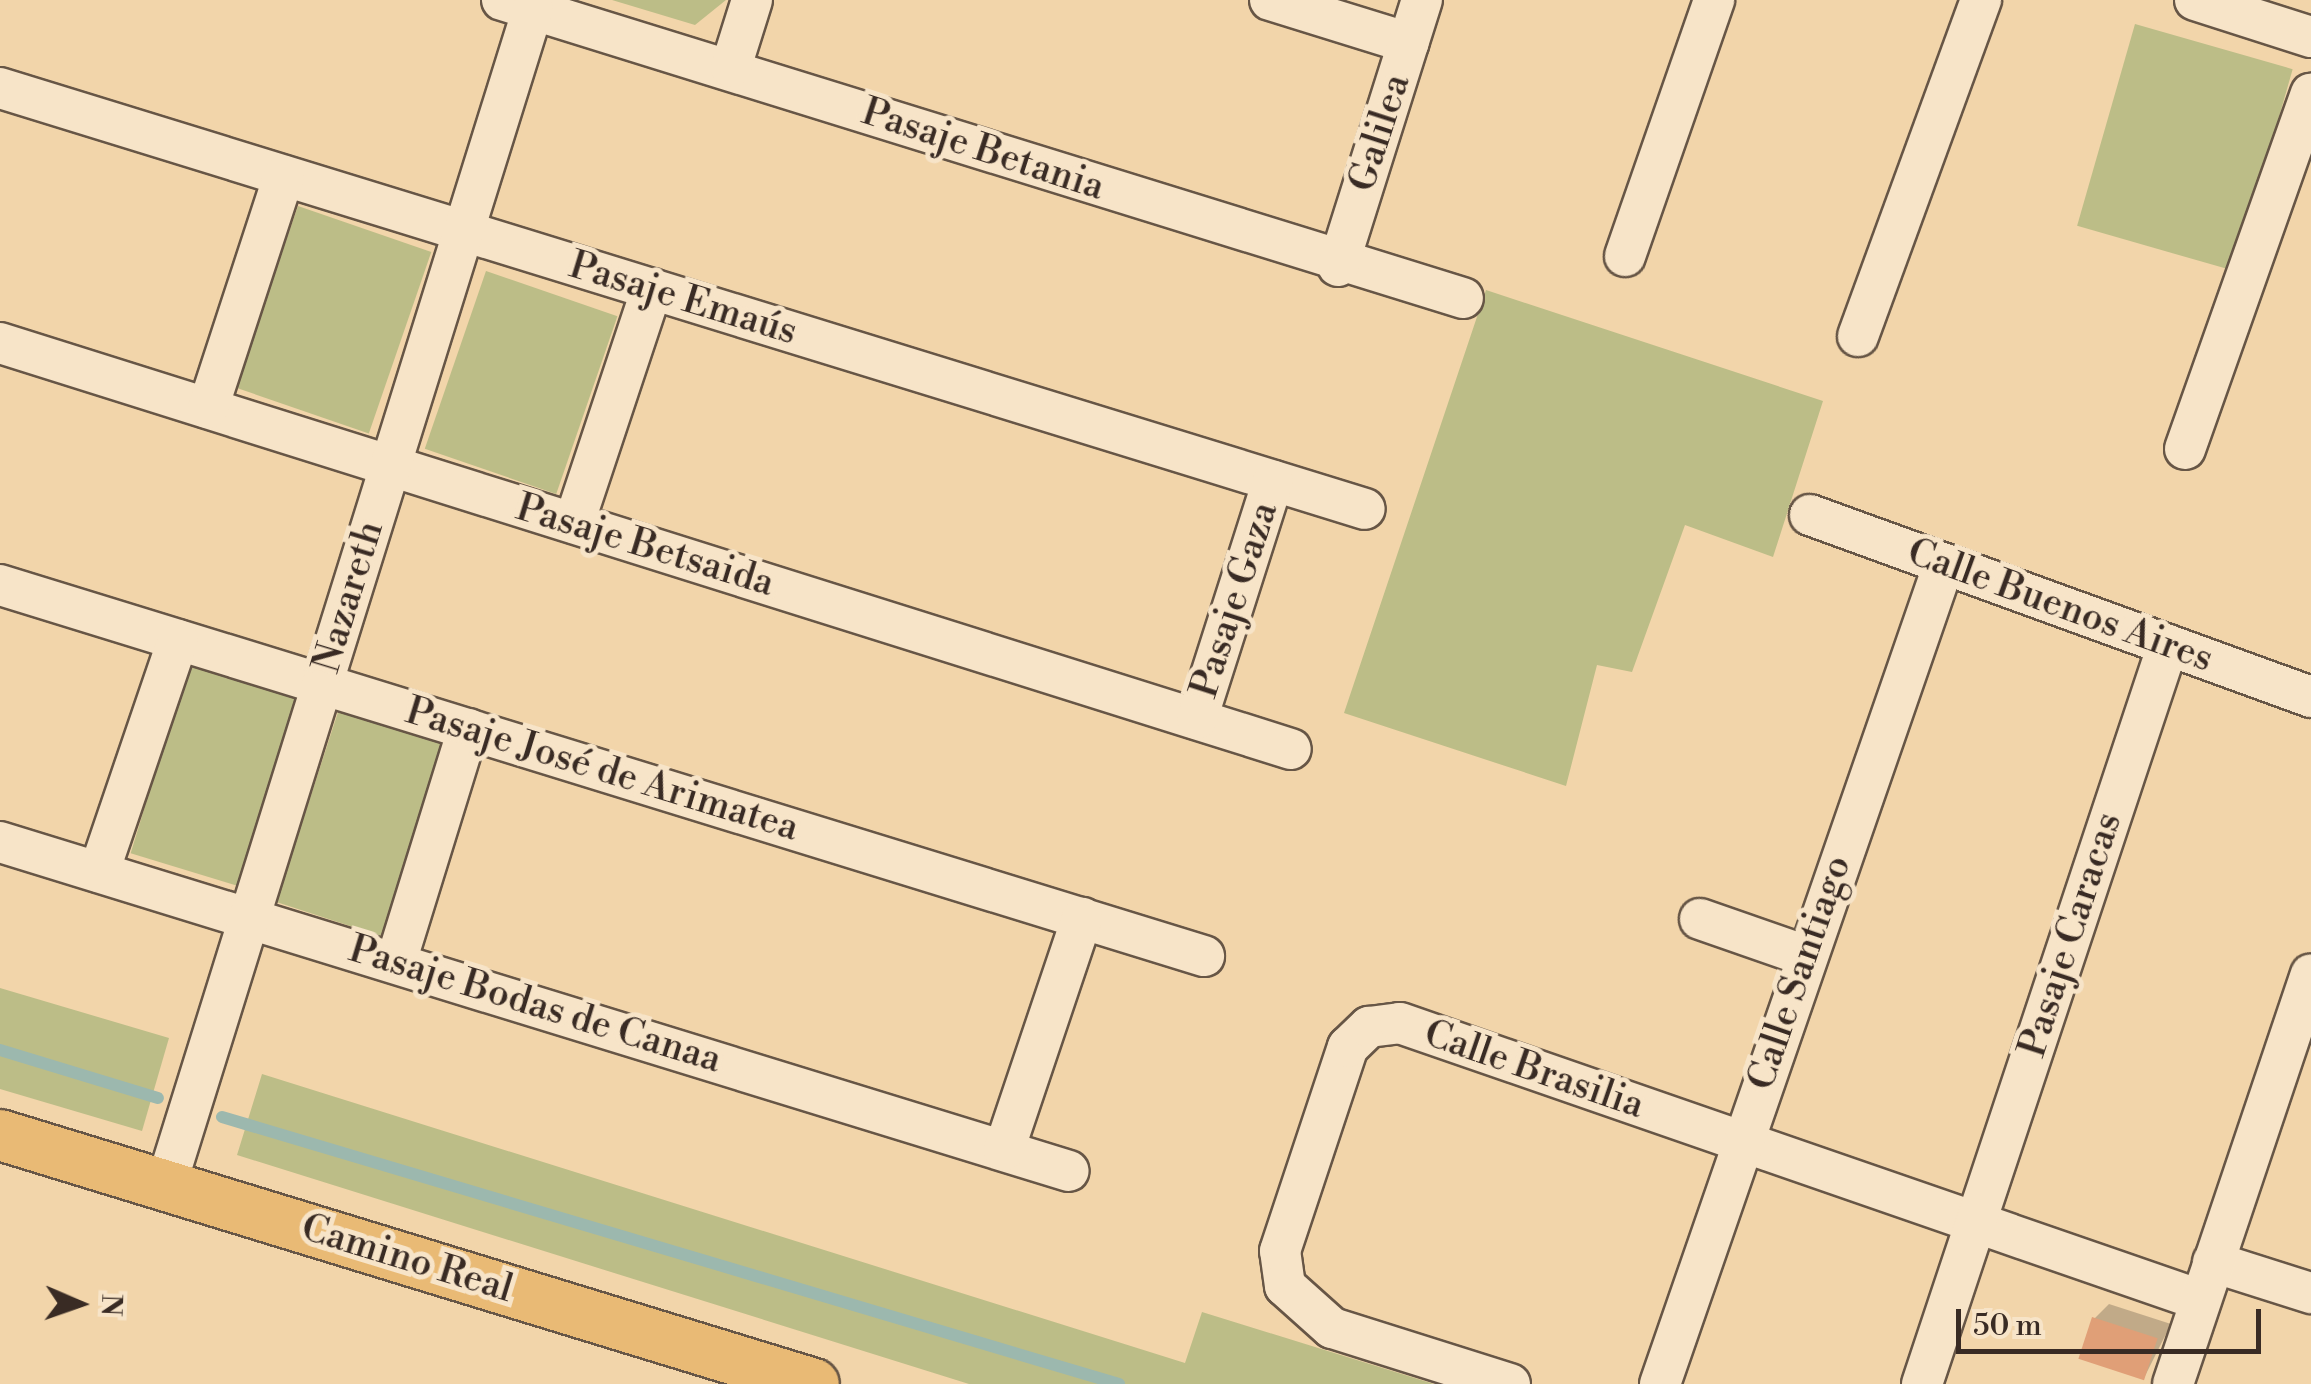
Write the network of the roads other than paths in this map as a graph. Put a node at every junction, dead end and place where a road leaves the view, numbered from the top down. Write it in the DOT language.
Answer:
graph roads {
  1 [pos="752,0"];
  2 [pos="1270,0"];
  3 [pos="1422,0"];
  4 [pos="1714,0"];
  5 [pos="1982,0"];
  6 [pos="2195,0"];
  7 [pos="518,4"];
  8 [pos="2311,36"];
  9 [pos="1409,44"];
  10 [pos="730,67"];
  11 [pos="0,88"];
  12 [pos="2311,94"];
  13 [pos="284,176"];
  14 [pos="463,231"];
  15 [pos="1625,256"];
  16 [pos="1338,266"];
  17 [pos="652,290"];
  18 [pos="1463,298"];
  19 [pos="1858,336"];
  20 [pos="0,343"];
  21 [pos="208,408"];
  22 [pos="2185,450"];
  23 [pos="390,466"];
  24 [pos="1273,481"];
  25 [pos="1365,510"];
  26 [pos="1810,515"];
  27 [pos="574,524"];
  28 [pos="1944,564"];
  29 [pos="0,585"];
  30 [pos="178,640"];
  31 [pos="2168,645"];
  32 [pos="322,684"];
  33 [pos="2311,697"];
  34 [pos="1197,720"];
  35 [pos="468,729"];
  36 [pos="1291,749"];
  37 [pos="0,842"];
  38 [pos="99,872"];
  39 [pos="249,918"];
  40 [pos="1082,918"];
  41 [pos="1700,919"];
  42 [pos="1204,956"];
  43 [pos="1806,956"];
  44 [pos="396,962"];
  45 [pos="2311,976"];
  46 [pos="2297,1065"];
  47 [pos="0,1135"];
  48 [pos="1740,1143"];
  49 [pos="1004,1150"];
  50 [pos="1069,1171"];
  51 [pos="166,1185"];
  52 [pos="1975,1225"];
  53 [pos="2214,1262"];
  54 [pos="2311,1293"];
  55 [pos="2200,1300"];
  56 [pos="814,1384"];
  57 [pos="1510,1384"];
  58 [pos="1660,1384"];
  59 [pos="1922,1384"];
  60 [pos="2173,1384"];
  1 -- 10 [label="street"];
  2 -- 9 [label="street"];
  3 -- 9 [label="street, Galilea"];
  4 -- 15 [label="street"];
  5 -- 19 [label="street"];
  6 -- 8 [label="street"];
  7 -- 10 [label="street, Pasaje Betania"];
  7 -- 14 [label="street, Nazareth"];
  9 -- 16 [label="street, Galilea"];
  10 -- 16 [label="street, Pasaje Betania"];
  11 -- 13 [label="street, Pasaje Emaús"];
  12 -- 22 [label="street"];
  13 -- 14 [label="street, Pasaje Emaús"];
  13 -- 21 [label="street"];
  14 -- 17 [label="street, Pasaje Emaús"];
  14 -- 23 [label="street, Nazareth"];
  16 -- 18 [label="street, Pasaje Betania"];
  17 -- 24 [label="street, Pasaje Emaús"];
  17 -- 27 [label="street"];
  20 -- 21 [label="street, Pasaje Betsaida"];
  21 -- 23 [label="street, Pasaje Betsaida"];
  23 -- 27 [label="street, Pasaje Betsaida"];
  23 -- 32 [label="street, Nazareth"];
  24 -- 25 [label="street, Pasaje Emaús"];
  24 -- 34 [label="street, Pasaje Gaza"];
  26 -- 28 [label="street, Calle Buenos Aires"];
  27 -- 34 [label="street, Pasaje Betsaida"];
  28 -- 31 [label="street, Calle Buenos Aires"];
  28 -- 43 [label="street, Calle Santiago"];
  29 -- 30 [label="street, Pasaje José de Arimatea"];
  30 -- 32 [label="street, Pasaje José de Arimatea"];
  30 -- 38 [label="street"];
  31 -- 33 [label="street, Calle Buenos Aires"];
  31 -- 52 [label="street, Pasaje Caracas"];
  32 -- 35 [label="street, Pasaje José de Arimatea"];
  32 -- 39 [label="street, Nazareth"];
  34 -- 36 [label="street, Pasaje Betsaida"];
  35 -- 40 [label="street, Pasaje José de Arimatea"];
  35 -- 44 [label="street"];
  37 -- 38 [label="street, Pasaje Bodas de Canaa"];
  38 -- 39 [label="street, Pasaje Bodas de Canaa"];
  39 -- 44 [label="street, Pasaje Bodas de Canaa"];
  39 -- 51 [label="street, Nazareth"];
  40 -- 42 [label="street, Pasaje José de Arimatea"];
  40 -- 49 [label="street"];
  41 -- 43 [label="street"];
  43 -- 48 [label="street, Calle Santiago"];
  44 -- 49 [label="street, Pasaje Bodas de Canaa"];
  45 -- 46 [label="street"];
  46 -- 53 [label="street"];
  47 -- 51 [label="main road, Camino Real"];
  48 -- 52 [label="street, Calle Brasilia"];
  48 -- 57 [label="street, Calle Brasilia"];
  48 -- 58 [label="street, Calle Santiago"];
  49 -- 50 [label="street, Pasaje Bodas de Canaa"];
  51 -- 56 [label="main road, Camino Real"];
  52 -- 55 [label="street, Calle Brasilia"];
  52 -- 59 [label="street, Pasaje Caracas"];
  53 -- 54 [label="street"];
  53 -- 55 [label="street"];
  55 -- 60 [label="street"];
}
